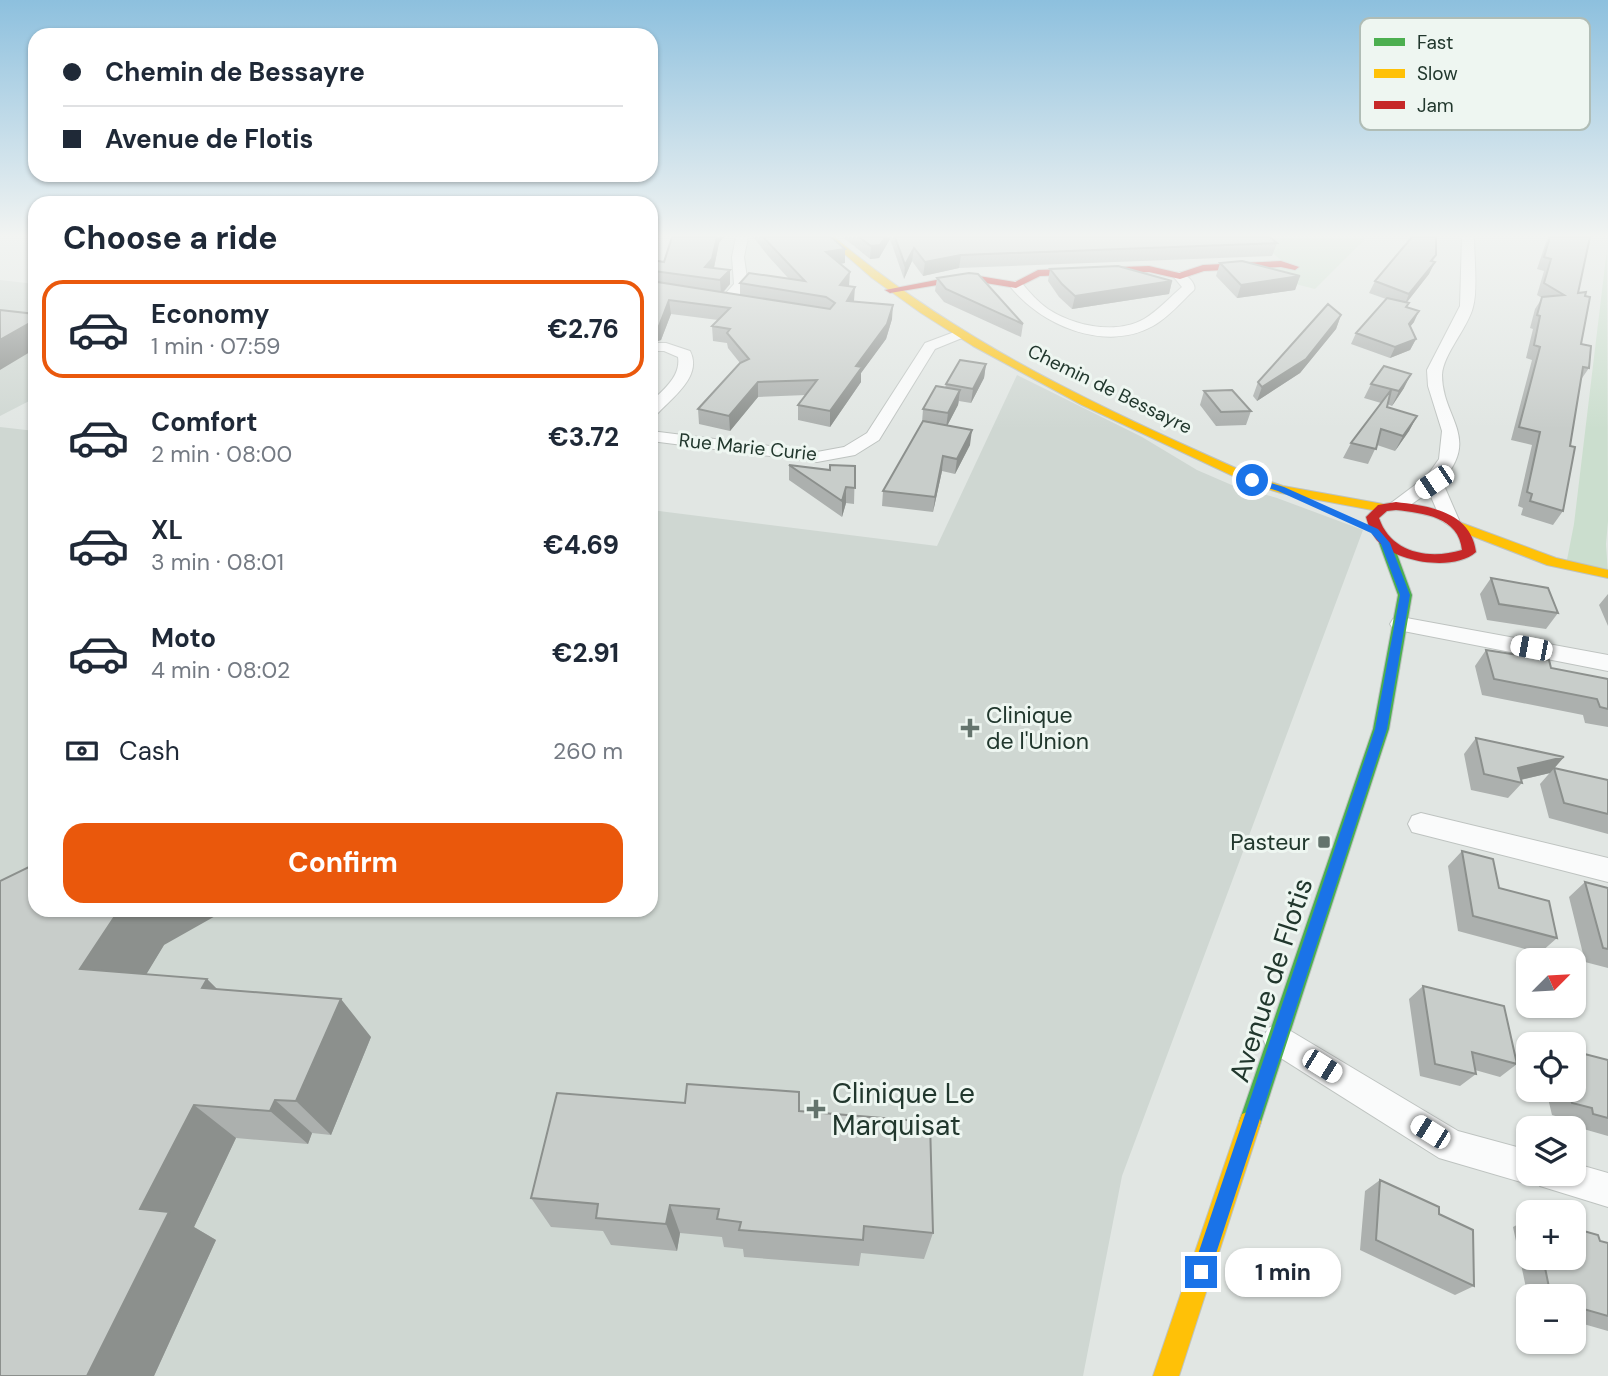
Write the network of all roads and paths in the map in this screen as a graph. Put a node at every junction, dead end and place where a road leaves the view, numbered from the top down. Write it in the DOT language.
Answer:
graph roads {
  1 [pos="907,301"];
  2 [pos="1032,301"];
  3 [pos="1173,301"];
  4 [pos="1467,301"];
  5 [pos="957,335"];
  6 [pos="658,347"];
  7 [pos="658,403"];
  8 [pos="658,437"];
  9 [pos="1434,482"];
  10 [pos="1281,489"];
  11 [pos="1390,507"];
  12 [pos="1337,515"];
  13 [pos="1455,523"];
  14 [pos="1356,524"];
  15 [pos="1380,537"];
  16 [pos="1461,558"];
  17 [pos="1482,558"];
  18 [pos="1502,559"];
  19 [pos="1442,561"];
  20 [pos="1552,562"];
  21 [pos="1608,574"];
  22 [pos="1405,595"];
  23 [pos="1401,624"];
  24 [pos="1608,663"];
  25 [pos="1422,824"];
  26 [pos="1608,870"];
  27 [pos="1279,1039"];
  28 [pos="1516,1164"];
  29 [pos="1586,1184"];
  30 [pos="1608,1190"];
  31 [pos="1166,1376"];
  1 -- 5 [label="street, Chemin de Bessayre"];
  2 -- 3 [label="street"];
  4 -- 9 [label="street"];
  5 -- 8 [label="street, Rue Marie Curie"];
  5 -- 10 [label="street, Chemin de Bessayre"];
  6 -- 7 [label="street"];
  9 -- 11 [label="street"];
  9 -- 13 [label="street"];
  10 -- 11 [label="street, Chemin de Bessayre"];
  10 -- 12 [label="street, Chemin de Bessayre"];
  11 -- 13 [label="street, Chemin de Bessayre"];
  11 -- 15 [label="street"];
  13 -- 16 [label="street"];
  13 -- 20 [label="street"];
  14 -- 15 [label="street"];
  15 -- 19 [label="street"];
  15 -- 22 [label="street, Avenue de Flotis"];
  16 -- 17 [label="street"];
  16 -- 19 [label="street"];
  18 -- 20 [label="street"];
  19 -- 22 [label="street"];
  20 -- 21 [label="street"];
  22 -- 23 [label="street, Avenue de Flotis"];
  23 -- 24 [label="street"];
  23 -- 27 [label="street, Avenue de Flotis"];
  25 -- 26 [label="street"];
  27 -- 28 [label="street"];
  27 -- 31 [label="street, Avenue de Flotis"];
  29 -- 30 [label="street"];
}
